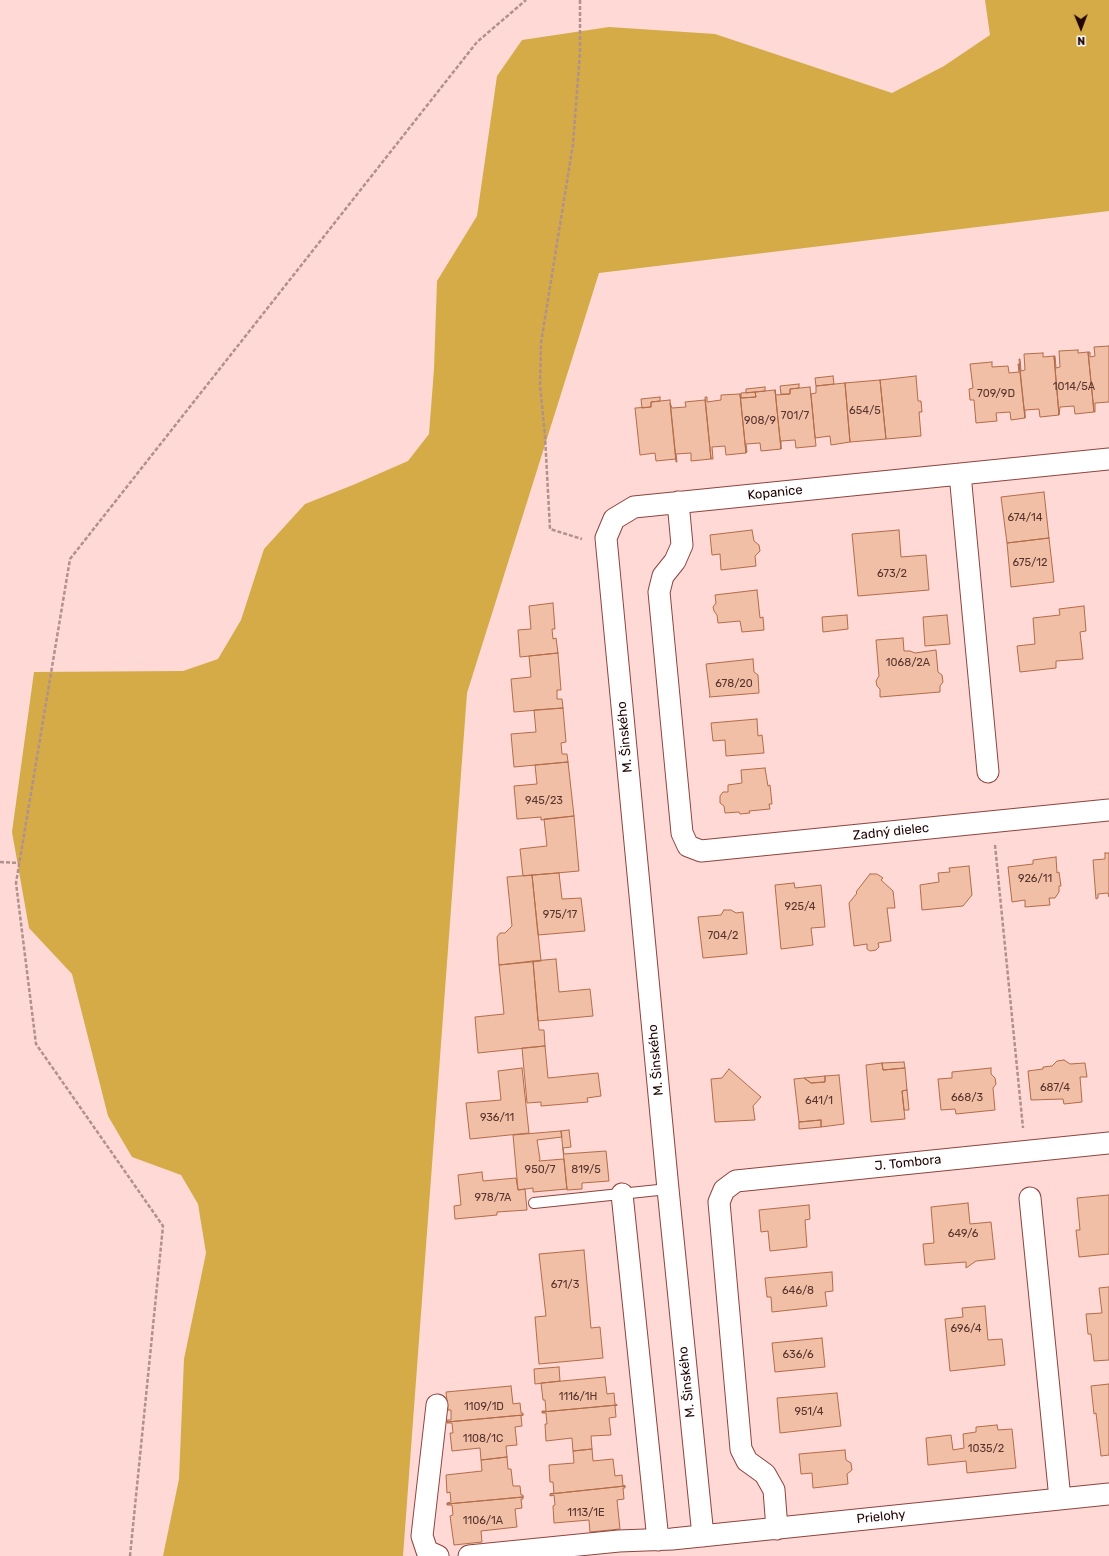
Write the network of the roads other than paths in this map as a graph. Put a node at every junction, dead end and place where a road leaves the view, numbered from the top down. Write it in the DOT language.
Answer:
graph roads {
  1 [pos="1109,459"];
  2 [pos="960,474"];
  3 [pos="678,502"];
  4 [pos="606,538"];
  5 [pos="988,772"];
  6 [pos="1109,810"];
  7 [pos="1109,1143"];
  8 [pos="668,1189"];
  9 [pos="622,1194"];
  10 [pos="1030,1198"];
  11 [pos="534,1203"];
  12 [pos="437,1405"];
  13 [pos="1109,1494"];
  14 [pos="1060,1499"];
  15 [pos="777,1528"];
  16 [pos="703,1536"];
  17 [pos="658,1540"];
  18 [pos="438,1556"];
  19 [pos="469,1556"];
  1 -- 2 [label="street, Kopanice"];
  2 -- 3 [label="street, Kopanice"];
  2 -- 5 [label="street"];
  3 -- 4 [label="street, Kopanice"];
  3 -- 6 [label="street, Zadný dielec"];
  4 -- 8 [label="street, M. Šinského"];
  7 -- 15 [label="street, J. Tombora"];
  8 -- 9 [label="lane"];
  8 -- 16 [label="street, M. Šinského"];
  9 -- 11 [label="lane"];
  9 -- 17 [label="street"];
  10 -- 14 [label="street"];
  12 -- 18 [label="street"];
  13 -- 14 [label="street, Prielohy"];
  14 -- 15 [label="street, Prielohy"];
  15 -- 16 [label="street, Prielohy"];
  16 -- 17 [label="street"];
  17 -- 19 [label="street"];
}
